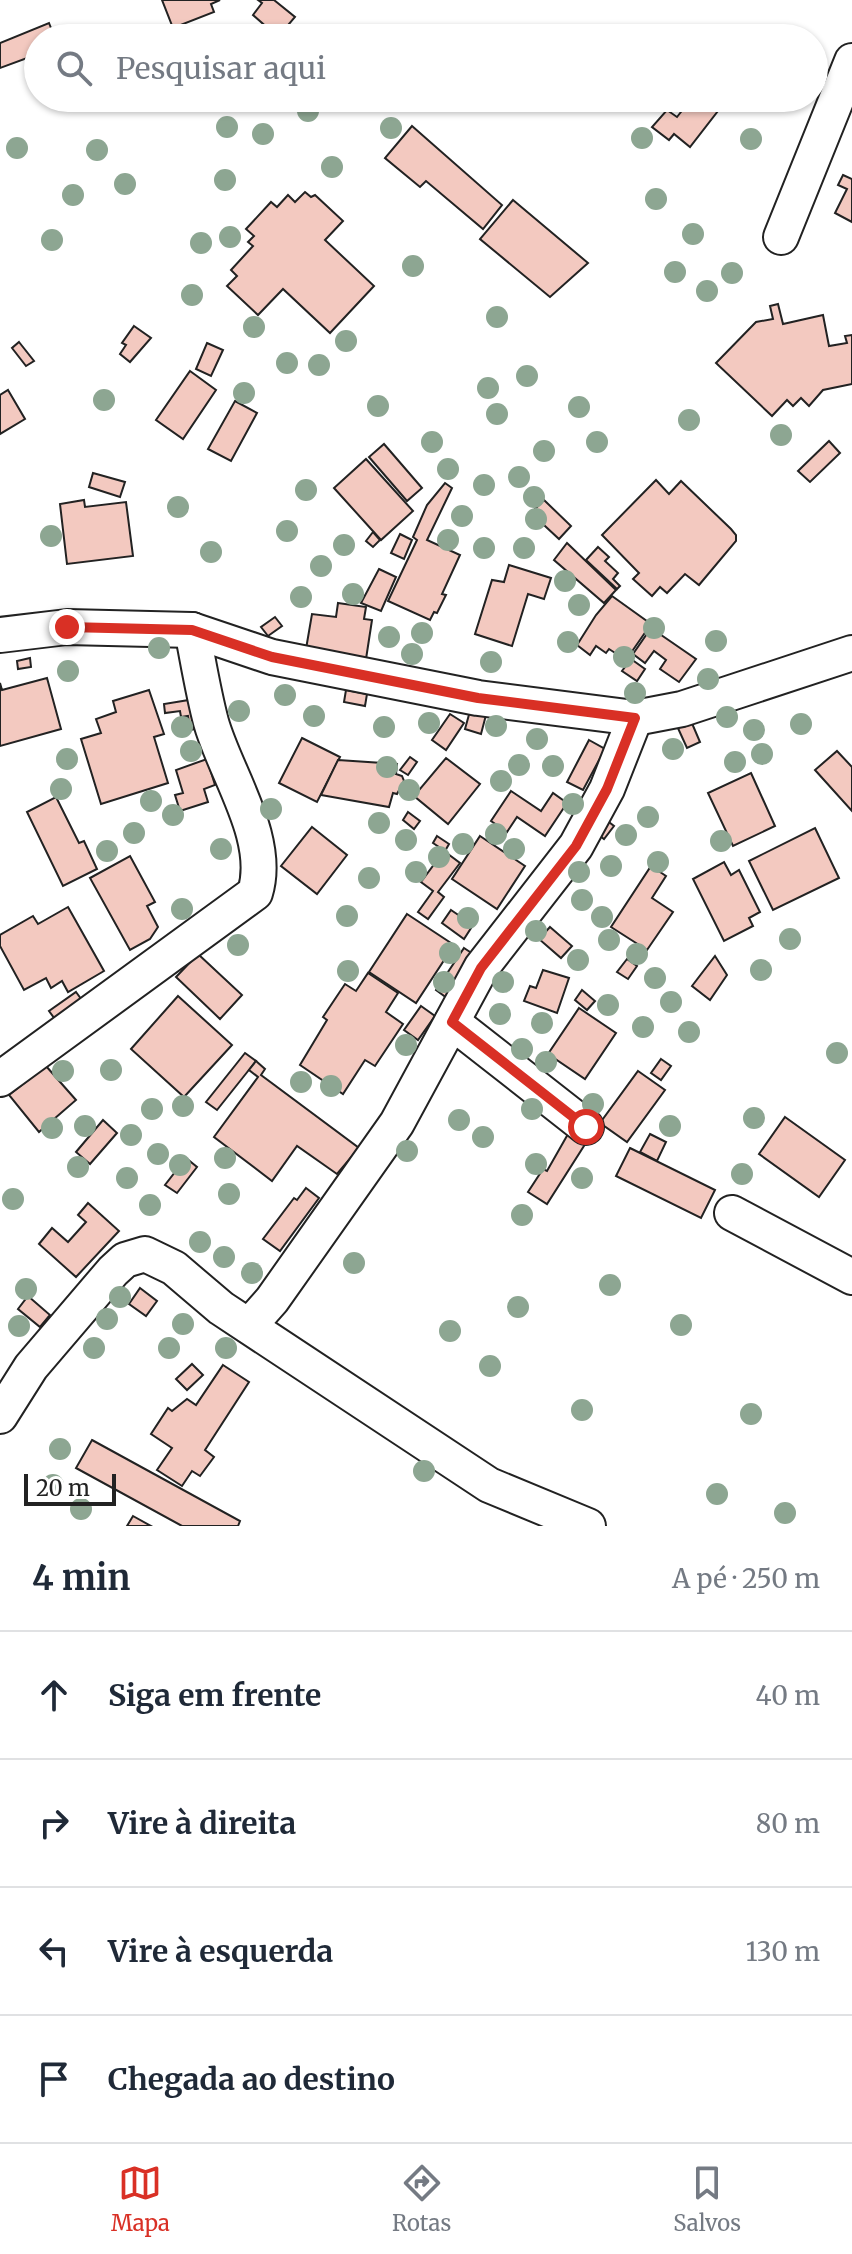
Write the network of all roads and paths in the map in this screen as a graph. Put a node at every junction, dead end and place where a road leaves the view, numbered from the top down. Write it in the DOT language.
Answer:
graph roads {
  1 [pos="852,61"];
  2 [pos="781,237"];
  3 [pos="192,630"];
  4 [pos="0,635"];
  5 [pos="852,653"];
  6 [pos="635,718"];
  7 [pos="452,1022"];
  8 [pos="0,1079"];
  9 [pos="586,1127"];
  10 [pos="732,1213"];
  11 [pos="852,1277"];
  12 [pos="249,1326"];
  13 [pos="0,1416"];
  14 [pos="588,1526"];
  1 -- 2 [label="street"];
  3 -- 4 [label="street"];
  3 -- 6 [label="street"];
  3 -- 8 [label="street"];
  5 -- 6 [label="street"];
  6 -- 7 [label="street"];
  7 -- 9 [label="street"];
  7 -- 12 [label="street"];
  10 -- 11 [label="street"];
  12 -- 13 [label="street"];
  12 -- 14 [label="street"];
}
